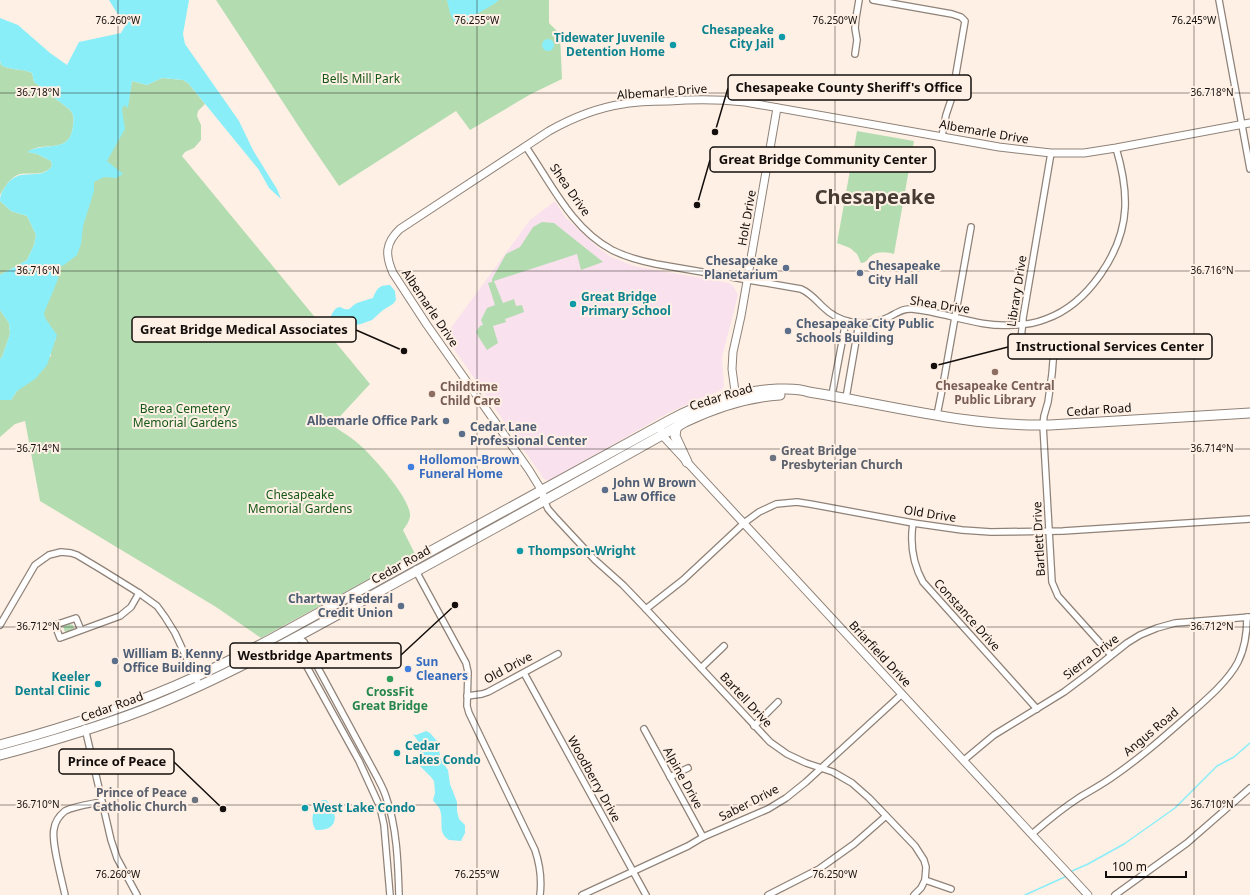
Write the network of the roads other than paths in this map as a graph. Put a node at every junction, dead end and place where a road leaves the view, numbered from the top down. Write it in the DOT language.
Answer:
graph roads {
  1 [pos="859,0"];
  2 [pos="873,0"];
  3 [pos="1219,0"];
  4 [pos="855,54"];
  5 [pos="777,108"];
  6 [pos="1250,123"];
  7 [pos="1242,125"];
  8 [pos="942,136"];
  9 [pos="526,147"];
  10 [pos="1116,148"];
  11 [pos="1051,154"];
  12 [pos="1250,168"];
  13 [pos="971,229"];
  14 [pos="747,280"];
  15 [pos="955,316"];
  16 [pos="846,321"];
  17 [pos="859,323"];
  18 [pos="1023,325"];
  19 [pos="832,395"];
  20 [pos="846,398"];
  21 [pos="736,399"];
  22 [pos="1250,413"];
  23 [pos="937,415"];
  24 [pos="679,425"];
  25 [pos="1043,425"];
  26 [pos="661,430"];
  27 [pos="687,462"];
  28 [pos="543,496"];
  29 [pos="1250,519"];
  30 [pos="744,523"];
  31 [pos="913,523"];
  32 [pos="1049,532"];
  33 [pos="416,560"];
  34 [pos="416,571"];
  35 [pos="361,589"];
  36 [pos="138,593"];
  37 [pos="646,609"];
  38 [pos="1248,617"];
  39 [pos="0,625"];
  40 [pos="81,630"];
  41 [pos="296,636"];
  42 [pos="274,637"];
  43 [pos="724,646"];
  44 [pos="558,654"];
  45 [pos="1111,655"];
  46 [pos="701,668"];
  47 [pos="524,673"];
  48 [pos="197,681"];
  49 [pos="902,694"];
  50 [pos="467,696"];
  51 [pos="778,702"];
  52 [pos="1037,709"];
  53 [pos="80,722"];
  54 [pos="754,726"];
  55 [pos="644,729"];
  56 [pos="86,730"];
  57 [pos="0,745"];
  58 [pos="0,755"];
  59 [pos="964,760"];
  60 [pos="688,768"];
  61 [pos="821,768"];
  62 [pos="670,777"];
  63 [pos="1250,788"];
  64 [pos="101,802"];
  65 [pos="886,816"];
  66 [pos="1032,834"];
  67 [pos="703,837"];
  68 [pos="633,872"];
  69 [pos="925,880"];
  70 [pos="951,889"];
  71 [pos="65,895"];
  72 [pos="137,895"];
  73 [pos="390,895"];
  74 [pos="399,895"];
  75 [pos="540,895"];
  76 [pos="582,895"];
  77 [pos="646,895"];
  78 [pos="768,895"];
  79 [pos="914,895"];
  80 [pos="1088,895"];
  81 [pos="1115,895"];
  1 -- 4 [label="street"];
  2 -- 8 [label="street"];
  3 -- 7 [label="street"];
  5 -- 8 [label="street, Albemarle Drive"];
  5 -- 9 [label="street, Albemarle Drive"];
  5 -- 14 [label="street, Holt Drive"];
  6 -- 7 [label="street, Albemarle Drive"];
  7 -- 10 [label="street, Albemarle Drive"];
  7 -- 12 [label="street"];
  8 -- 11 [label="street, Albemarle Drive"];
  9 -- 14 [label="street, Shea Drive"];
  9 -- 28 [label="street, Albemarle Drive"];
  10 -- 11 [label="street, Albemarle Drive"];
  10 -- 18 [label="street, Shea Drive"];
  11 -- 18 [label="street, Library Drive"];
  13 -- 15 [label="street"];
  14 -- 16 [label="street, Shea Drive"];
  14 -- 21 [label="street, Holt Drive"];
  15 -- 17 [label="street, Shea Drive"];
  15 -- 18 [label="street, Shea Drive"];
  15 -- 23 [label="street"];
  16 -- 17 [label="street, Shea Drive"];
  16 -- 19 [label="street"];
  17 -- 20 [label="street"];
  18 -- 25 [label="street, Library Drive"];
  19 -- 20 [label="main road, Cedar Road"];
  19 -- 21 [label="main road, Cedar Road"];
  20 -- 23 [label="main road, Cedar Road"];
  21 -- 24 [label="main road, Cedar Road"];
  21 -- 26 [label="main road, Cedar Road"];
  22 -- 25 [label="main road, Cedar Road"];
  23 -- 25 [label="main road, Cedar Road"];
  24 -- 26 [label="main road, Cedar Road"];
  24 -- 27 [label="main road"];
  25 -- 32 [label="street, Bartlett Drive"];
  26 -- 27 [label="street, Briarfield Drive"];
  26 -- 28 [label="main road, Cedar Road"];
  27 -- 30 [label="street, Briarfield Drive"];
  28 -- 33 [label="main road, Cedar Road"];
  28 -- 34 [label="main road, Cedar Road"];
  28 -- 37 [label="street, Bartell Drive"];
  29 -- 32 [label="street, Old Drive"];
  30 -- 31 [label="street, Old Drive"];
  30 -- 37 [label="street, Old Drive"];
  30 -- 49 [label="street, Briarfield Drive"];
  31 -- 32 [label="street, Old Drive"];
  31 -- 52 [label="street, Constance Drive"];
  32 -- 45 [label="street, Bartlett Drive"];
  33 -- 34 [label="street"];
  33 -- 35 [label="main road, Cedar Road"];
  34 -- 41 [label="main road, Cedar Road"];
  34 -- 50 [label="street"];
  35 -- 41 [label="main road"];
  35 -- 42 [label="main road, Cedar Road"];
  36 -- 39 [label="street"];
  36 -- 40 [label="street"];
  36 -- 48 [label="street"];
  37 -- 46 [label="street, Bartell Drive"];
  38 -- 45 [label="street, Sierra Drive"];
  38 -- 66 [label="street, Angus Road"];
  40 -- 40 [label="street"];
  41 -- 42 [label="main road"];
  41 -- 48 [label="main road, Cedar Road"];
  41 -- 73 [label="street"];
  41 -- 74 [label="street"];
  42 -- 48 [label="main road, Cedar Road"];
  43 -- 46 [label="street"];
  44 -- 47 [label="street, Old Drive"];
  45 -- 52 [label="street, Sierra Drive"];
  46 -- 54 [label="street, Bartell Drive"];
  47 -- 50 [label="street, Old Drive"];
  47 -- 68 [label="street, Woodberry Drive"];
  48 -- 53 [label="main road, Cedar Road"];
  48 -- 56 [label="main road, Cedar Road"];
  49 -- 59 [label="street, Briarfield Drive"];
  49 -- 61 [label="street, Saber Drive"];
  50 -- 75 [label="street"];
  51 -- 54 [label="street"];
  52 -- 59 [label="street, Sierra Drive"];
  53 -- 56 [label="street"];
  53 -- 57 [label="main road, Cedar Road"];
  54 -- 61 [label="street, Bartell Drive"];
  55 -- 62 [label="street, Alpine Drive"];
  56 -- 58 [label="main road, Cedar Road"];
  56 -- 64 [label="street"];
  59 -- 66 [label="street, Briarfield Drive"];
  60 -- 62 [label="street"];
  61 -- 65 [label="street, Bartell Drive"];
  61 -- 67 [label="street, Saber Drive"];
  62 -- 67 [label="street, Alpine Drive"];
  63 -- 81 [label="street"];
  64 -- 71 [label="street"];
  64 -- 72 [label="street"];
  65 -- 69 [label="street, Bartell Drive"];
  65 -- 78 [label="street"];
  66 -- 80 [label="street, Briarfield Drive"];
  67 -- 68 [label="street, Saber Drive"];
  68 -- 76 [label="street, Saber Drive"];
  68 -- 77 [label="street, Woodberry Drive"];
  69 -- 70 [label="street"];
  69 -- 79 [label="street"];
}
